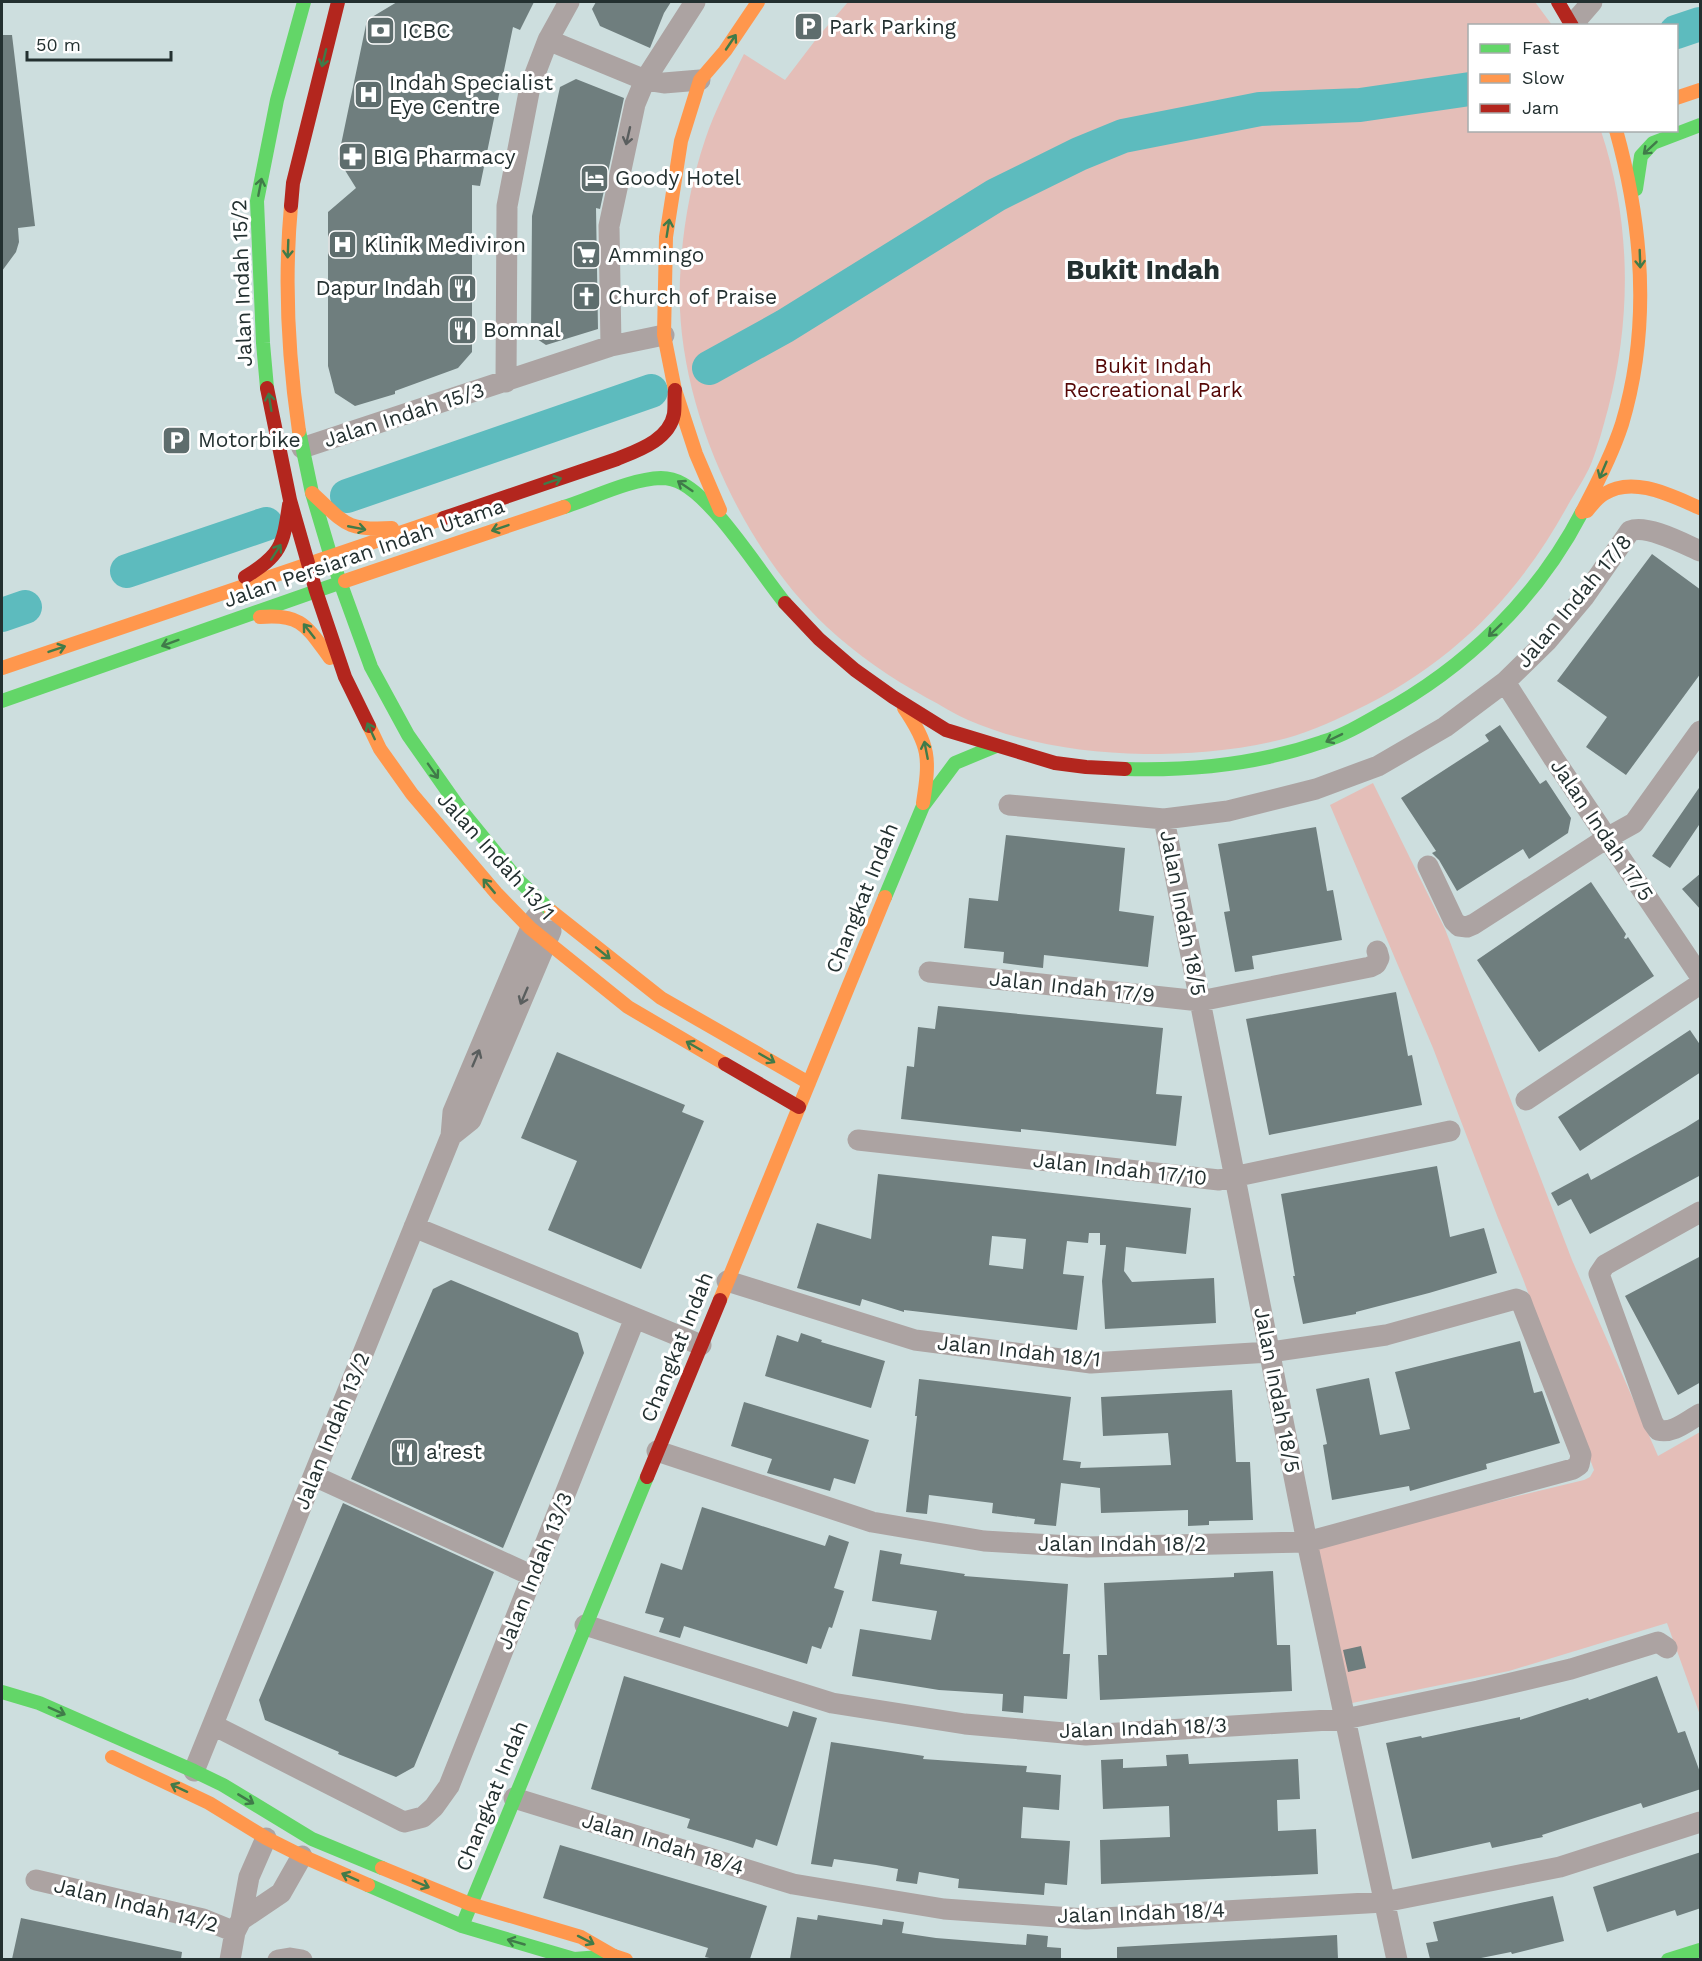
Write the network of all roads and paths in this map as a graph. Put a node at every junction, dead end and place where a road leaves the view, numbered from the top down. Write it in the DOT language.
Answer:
graph roads {
  1 [pos="304,2"];
  2 [pos="338,2"];
  3 [pos="569,2"];
  4 [pos="695,2"];
  5 [pos="758,2"];
  6 [pos="1558,2"];
  7 [pos="1592,2"];
  8 [pos="1571,24"];
  9 [pos="1578,24"];
  10 [pos="548,40"];
  11 [pos="700,80"];
  12 [pos="655,81"];
  13 [pos="1701,90"];
  14 [pos="1678,98"];
  15 [pos="688,115"];
  16 [pos="1701,124"];
  17 [pos="1617,132"];
  18 [pos="1635,201"];
  19 [pos="664,335"];
  20 [pos="611,346"];
  21 [pos="506,382"];
  22 [pos="675,390"];
  23 [pos="1622,423"];
  24 [pos="302,448"];
  25 [pos="1624,450"];
  26 [pos="1633,470"];
  27 [pos="1653,489"];
  28 [pos="312,493"];
  29 [pos="290,500"];
  30 [pos="1701,508"];
  31 [pos="1581,518"];
  32 [pos="727,526"];
  33 [pos="418,527"];
  34 [pos="1701,551"];
  35 [pos="425,554"];
  36 [pos="331,557"];
  37 [pos="308,564"];
  38 [pos="339,583"];
  39 [pos="316,591"];
  40 [pos="212,597"];
  41 [pos="225,623"];
  42 [pos="371,667"];
  43 [pos="2,668"];
  44 [pos="345,677"];
  45 [pos="1505,682"];
  46 [pos="2,701"];
  47 [pos="900,702"];
  48 [pos="1701,731"];
  49 [pos="996,746"];
  50 [pos="1009,805"];
  51 [pos="923,806"];
  52 [pos="1164,819"];
  53 [pos="1607,838"];
  54 [pos="1428,866"];
  55 [pos="550,910"];
  56 [pos="530,928"];
  57 [pos="546,942"];
  58 [pos="1377,951"];
  59 [pos="929,972"];
  60 [pos="1701,976"];
  61 [pos="1701,984"];
  62 [pos="1200,1000"];
  63 [pos="809,1083"];
  64 [pos="1526,1100"];
  65 [pos="799,1107"];
  66 [pos="1450,1131"];
  67 [pos="451,1136"];
  68 [pos="858,1140"];
  69 [pos="1234,1175"];
  70 [pos="1701,1212"];
  71 [pos="414,1227"];
  72 [pos="727,1281"];
  73 [pos="635,1318"];
  74 [pos="701,1345"];
  75 [pos="1270,1352"];
  76 [pos="1701,1414"];
  77 [pos="657,1451"];
  78 [pos="1581,1455"];
  79 [pos="314,1476"];
  80 [pos="1307,1542"];
  81 [pos="533,1576"];
  82 [pos="585,1625"];
  83 [pos="1667,1648"];
  84 [pos="2,1692"];
  85 [pos="1345,1719"];
  86 [pos="213,1725"];
  87 [pos="95,1749"];
  88 [pos="195,1772"];
  89 [pos="514,1798"];
  90 [pos="1701,1822"];
  91 [pos="266,1838"];
  92 [pos="302,1856"];
  93 [pos="36,1880"];
  94 [pos="1384,1902"];
  95 [pos="470,1904"];
  96 [pos="238,1926"];
  97 [pos="462,1926"];
  98 [pos="1701,1950"];
  99 [pos="620,1958"];
  100 [pos="230,1959"];
  101 [pos="278,1959"];
  102 [pos="302,1959"];
  103 [pos="1397,1959"];
  104 [pos="1668,1959"];
  29 -- 1 [label="street, Jalan Indah 15/2, one-way"];
  2 -- 24 [label="street, Jalan Indah 15/2, one-way"];
  3 -- 10 [label="street, Jalan Indah 15/3"];
  4 -- 12 [label="street"];
  11 -- 5 [label="street, Jalan Persiaran Indah Utama, one-way"];
  6 -- 8 [label="street"];
  7 -- 9 [label="street"];
  10 -- 12 [label="street"];
  10 -- 21 [label="street, Jalan Indah 15/3"];
  11 -- 12 [label="street"];
  11 -- 15 [label="street, Jalan Persiaran Indah Utama"];
  12 -- 15 [label="street"];
  12 -- 20 [label="street, one-way"];
  13 -- 14 [label="street"];
  19 -- 15 [label="street, Jalan Persiaran Indah Utama, one-way"];
  16 -- 18 [label="street, one-way"];
  17 -- 18 [label="street, Jalan Persiaran Indah Utama"];
  18 -- 23 [label="street, Jalan Persiaran Indah Utama, one-way"];
  19 -- 20 [label="street, Jalan Indah 15/3"];
  19 -- 22 [label="street, Jalan Persiaran Indah Utama"];
  20 -- 21 [label="street, Jalan Indah 15/3"];
  21 -- 24 [label="street, Jalan Indah 15/3"];
  22 -- 32 [label="street, Jalan Persiaran Indah Utama"];
  33 -- 22 [label="street, Jalan Persiaran Indah Utama, one-way"];
  23 -- 25 [label="street"];
  23 -- 31 [label="street, Jalan Persiaran Indah Utama, one-way"];
  24 -- 28 [label="street, Jalan Indah 15/2"];
  26 -- 27 [label="street"];
  27 -- 30 [label="street"];
  27 -- 31 [label="street"];
  28 -- 33 [label="street, one-way"];
  28 -- 36 [label="street, Jalan Indah 15/2"];
  29 -- 37 [label="street, Jalan Indah 15/2"];
  40 -- 29 [label="street, one-way"];
  31 -- 49 [label="street, Jalan Persiaran Indah Utama, one-way"];
  32 -- 35 [label="street, Jalan Persiaran Indah Utama, one-way"];
  32 -- 47 [label="street, Jalan Persiaran Indah Utama"];
  33 -- 36 [label="street, Jalan Persiaran Indah Utama"];
  34 -- 45 [label="street, Jalan Indah 17/8"];
  35 -- 38 [label="street, Jalan Persiaran Indah Utama"];
  35 -- 42 [label="street"];
  36 -- 37 [label="street, Jalan Persiaran Indah Utama"];
  36 -- 38 [label="street, Jalan Indah 15/2"];
  37 -- 39 [label="street, Jalan Indah 15/2"];
  37 -- 40 [label="street, Jalan Persiaran Indah Utama"];
  38 -- 39 [label="street, Jalan Persiaran Indah Utama"];
  38 -- 42 [label="street, Jalan Indah 13/1"];
  39 -- 41 [label="street, Jalan Persiaran Indah Utama"];
  39 -- 44 [label="street, Jalan Indah 13/1"];
  43 -- 40 [label="street, Jalan Persiaran Indah Utama, one-way"];
  44 -- 41 [label="street, one-way"];
  41 -- 46 [label="street, Jalan Persiaran Indah Utama, one-way"];
  42 -- 55 [label="street, Jalan Indah 13/1, one-way"];
  56 -- 44 [label="street, Jalan Indah 13/1, one-way"];
  45 -- 52 [label="street, Jalan Indah 17/8"];
  45 -- 53 [label="street, Jalan Indah 17/5"];
  47 -- 49 [label="street, Jalan Persiaran Indah Utama"];
  51 -- 47 [label="street, Changkat Indah, one-way"];
  48 -- 53 [label="street"];
  49 -- 51 [label="street, Changkat Indah"];
  50 -- 52 [label="street, Jalan Indah 17/8"];
  51 -- 63 [label="street, Changkat Indah"];
  52 -- 62 [label="street, Jalan Indah 18/5"];
  53 -- 54 [label="street"];
  53 -- 60 [label="street, Jalan Indah 17/5"];
  55 -- 56 [label="street, Jalan Indah 13/2"];
  55 -- 57 [label="street, Jalan Indah 13/2"];
  55 -- 63 [label="street, Jalan Indah 13/1, one-way"];
  56 -- 57 [label="street, Jalan Indah 13/1"];
  67 -- 56 [label="street, Jalan Indah 13/2, one-way"];
  65 -- 57 [label="street, Jalan Indah 13/1, one-way"];
  57 -- 67 [label="street, Jalan Indah 13/2, one-way"];
  58 -- 62 [label="street, Jalan Indah 17/9"];
  59 -- 62 [label="street, Jalan Indah 17/9"];
  61 -- 64 [label="street"];
  62 -- 69 [label="street, Jalan Indah 18/5"];
  63 -- 65 [label="street, Changkat Indah"];
  65 -- 72 [label="street, Changkat Indah"];
  66 -- 69 [label="street, Jalan Indah 17/10"];
  67 -- 71 [label="street, Jalan Indah 13/2"];
  68 -- 69 [label="street, Jalan Indah 17/10"];
  69 -- 75 [label="street, Jalan Indah 18/5"];
  70 -- 76 [label="street"];
  71 -- 73 [label="street"];
  71 -- 79 [label="street, Jalan Indah 13/2"];
  72 -- 74 [label="street, Changkat Indah"];
  72 -- 75 [label="street, Jalan Indah 18/1"];
  73 -- 74 [label="street"];
  73 -- 81 [label="street, Jalan Indah 13/3"];
  74 -- 77 [label="street, Changkat Indah"];
  75 -- 78 [label="street, Jalan Indah 18/1"];
  75 -- 80 [label="street, Jalan Indah 18/5"];
  77 -- 80 [label="street, Jalan Indah 18/2"];
  77 -- 82 [label="street, Changkat Indah"];
  78 -- 80 [label="street, Jalan Indah 18/2"];
  79 -- 81 [label="street"];
  79 -- 86 [label="street, Jalan Indah 13/2"];
  80 -- 85 [label="street, Jalan Indah 18/5"];
  81 -- 86 [label="street, Jalan Indah 13/3"];
  82 -- 85 [label="street, Jalan Indah 18/3"];
  82 -- 89 [label="street, Changkat Indah"];
  83 -- 85 [label="street, Jalan Indah 18/3"];
  84 -- 88 [label="street, Changkat Indah, one-way"];
  85 -- 94 [label="street, Jalan Indah 18/5"];
  86 -- 88 [label="street, Jalan Indah 13/2"];
  91 -- 87 [label="street, Changkat Indah, one-way"];
  88 -- 95 [label="street, Changkat Indah, one-way"];
  89 -- 94 [label="street, Jalan Indah 18/4"];
  89 -- 95 [label="street, Changkat Indah"];
  90 -- 94 [label="street, Jalan Indah 18/4"];
  91 -- 92 [label="street, Changkat Indah"];
  91 -- 96 [label="street"];
  92 -- 96 [label="street"];
  97 -- 92 [label="street, Changkat Indah, one-way"];
  93 -- 96 [label="street, Jalan Indah 14/2"];
  94 -- 103 [label="street, Jalan Indah 18/5"];
  95 -- 97 [label="street, Changkat Indah"];
  95 -- 99 [label="street, Changkat Indah, one-way"];
  96 -- 100 [label="street"];
  99 -- 97 [label="street, Changkat Indah, one-way"];
  98 -- 104 [label="street"];
  101 -- 102 [label="street"];
}
